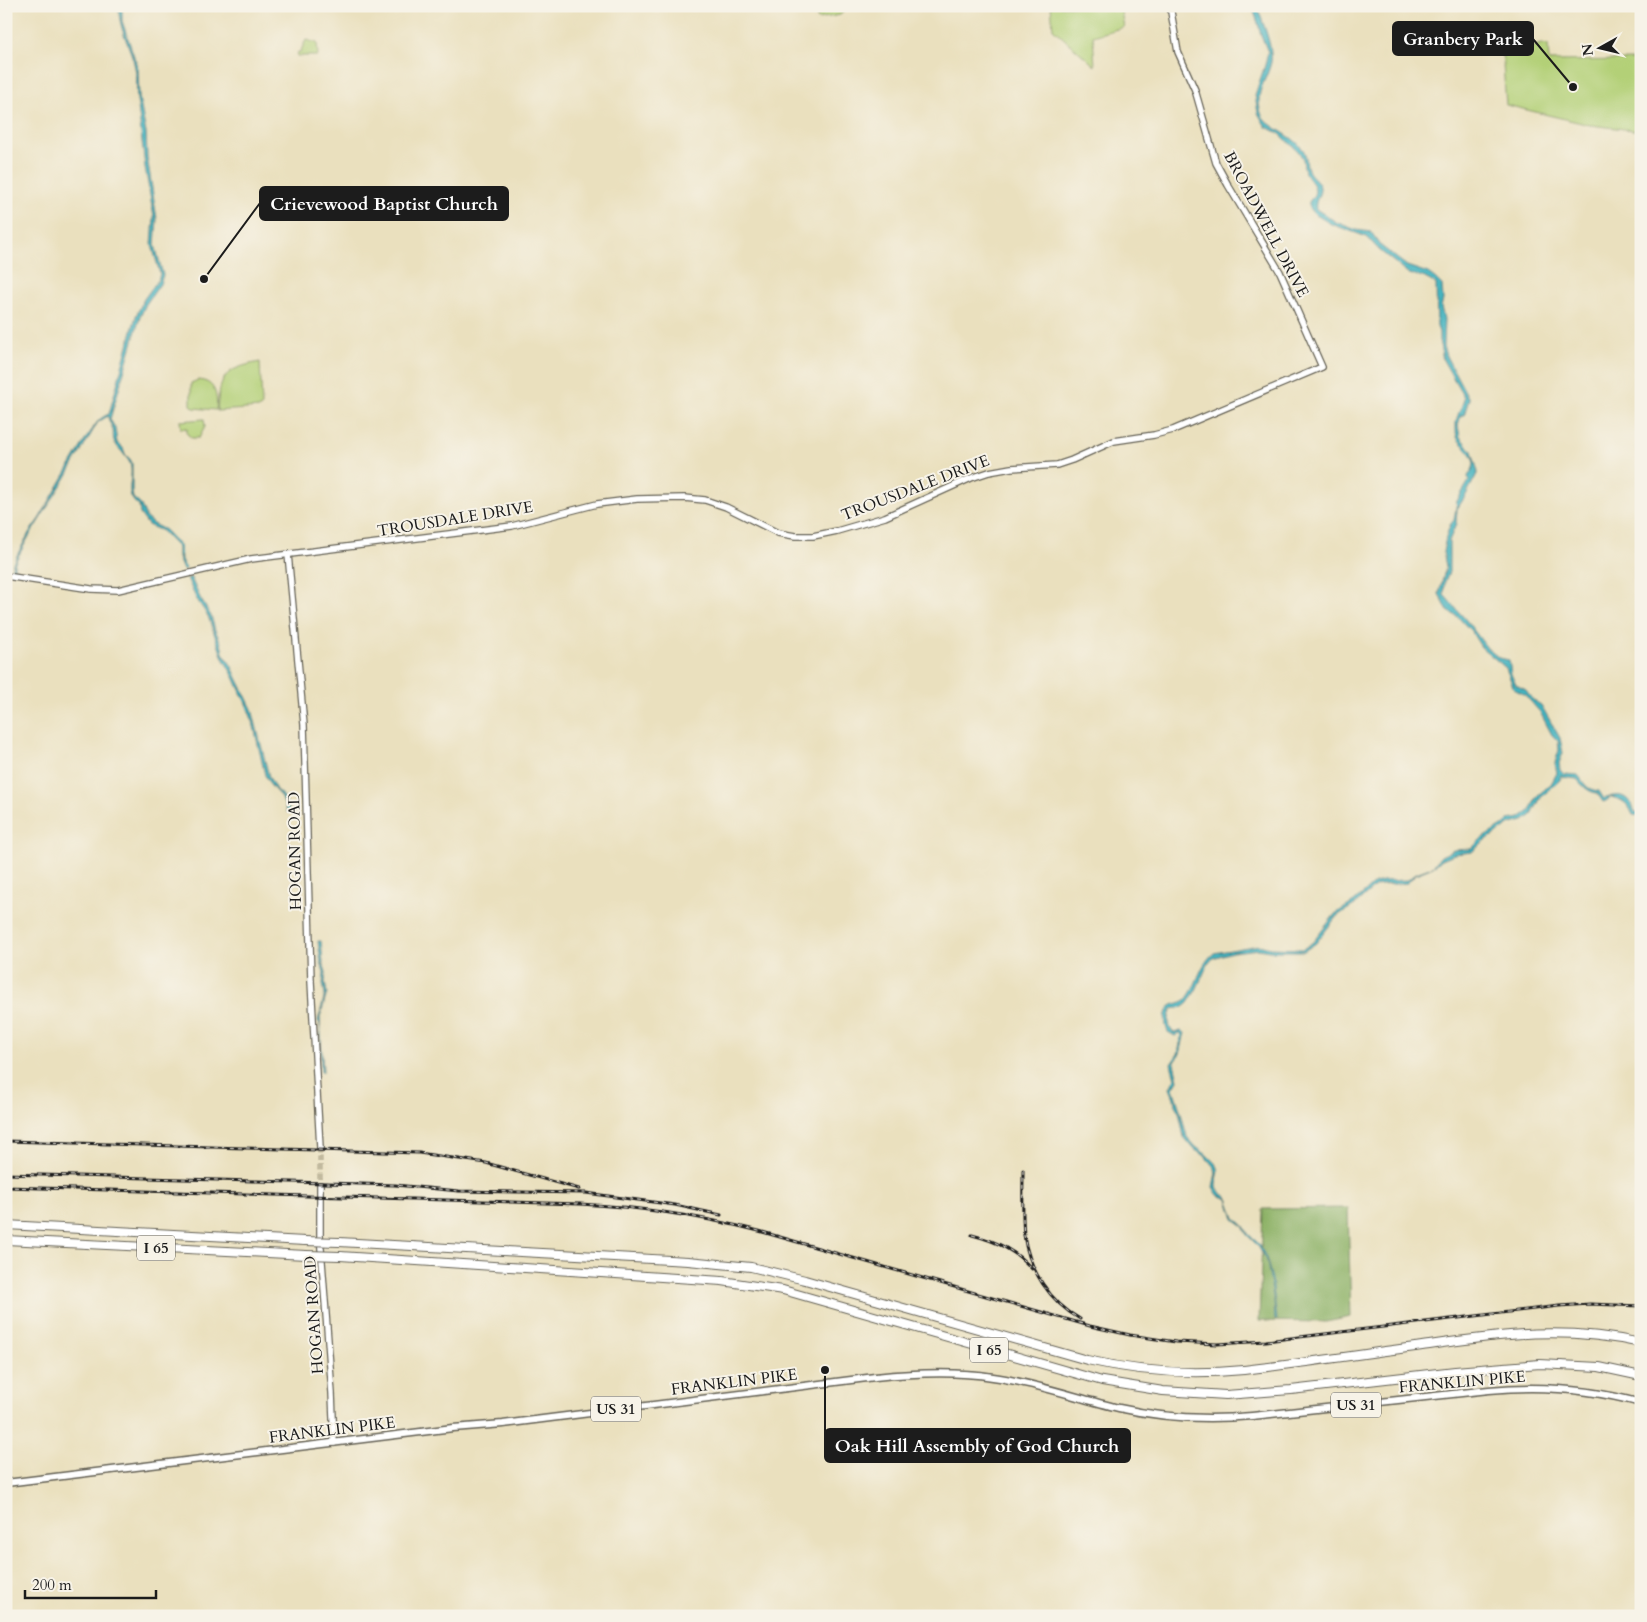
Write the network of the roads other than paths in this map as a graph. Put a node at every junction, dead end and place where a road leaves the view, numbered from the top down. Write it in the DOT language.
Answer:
graph roads {
  1 [pos="1170,6"];
  2 [pos="1322,367"];
  3 [pos="288,554"];
  4 [pos="6,576"];
  5 [pos="320,1148"];
  6 [pos="320,1185"];
  7 [pos="6,1225"];
  8 [pos="6,1240"];
  9 [pos="1641,1342"];
  10 [pos="1641,1376"];
  11 [pos="1641,1403"];
  12 [pos="334,1443"];
  13 [pos="6,1483"];
  1 -- 2 [label="street, BROADWELL DRIVE"];
  2 -- 3 [label="street, TROUSDALE DRIVE"];
  3 -- 4 [label="street, TROUSDALE DRIVE"];
  3 -- 5 [label="street, HOGAN ROAD"];
  6 -- 12 [label="street, HOGAN ROAD"];
  7 -- 9 [label="highway, I 65, bridge"];
  8 -- 10 [label="highway, I 65, bridge"];
  11 -- 12 [label="main road, FRANKLIN PIKE / US 31"];
  12 -- 13 [label="main road, FRANKLIN PIKE / US 31"];
}
